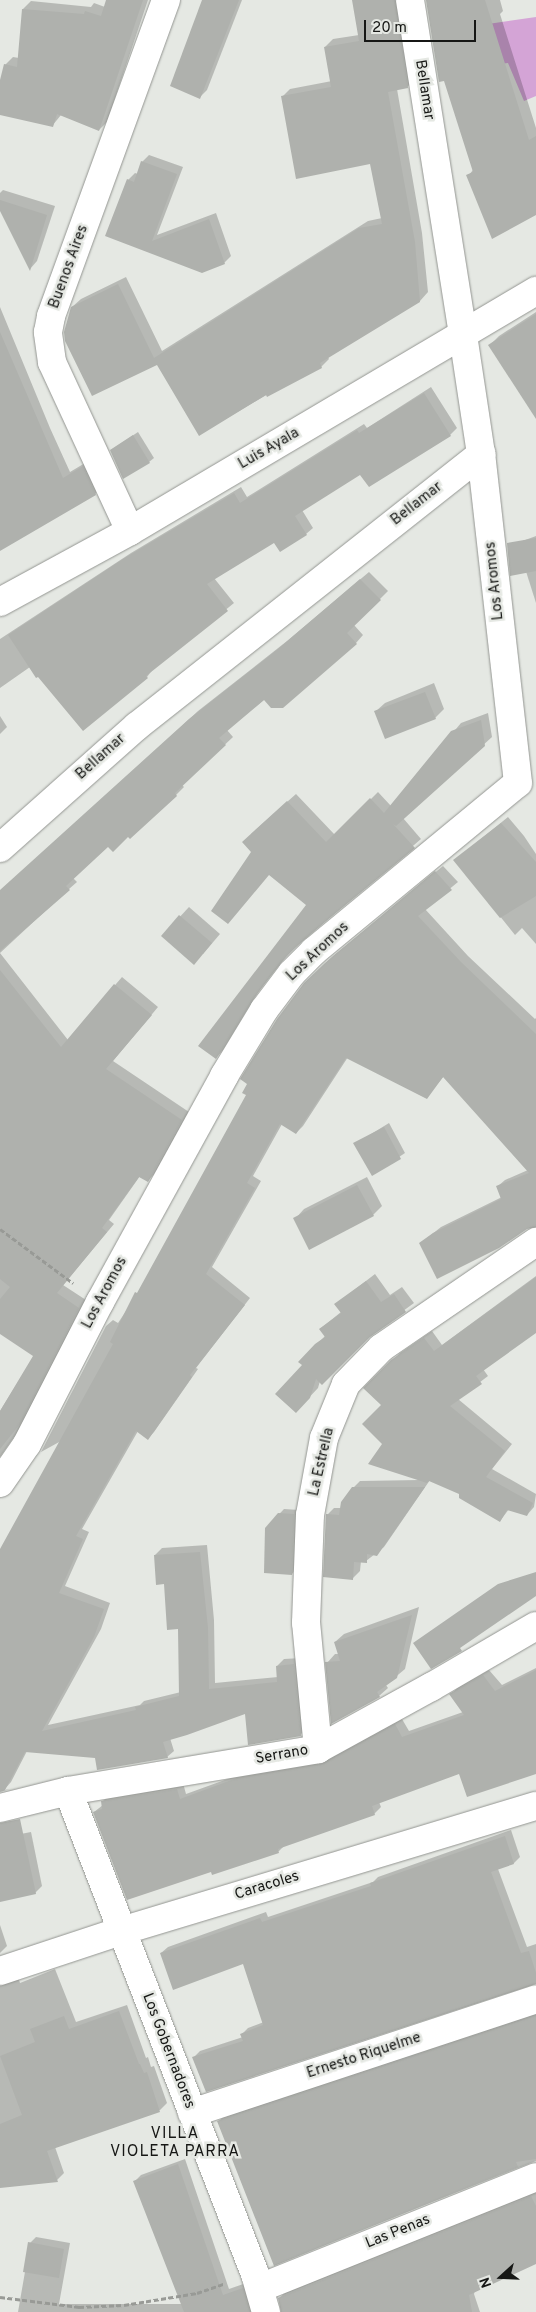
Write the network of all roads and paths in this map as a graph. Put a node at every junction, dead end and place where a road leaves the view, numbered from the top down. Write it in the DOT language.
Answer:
graph roads {
  1 [pos="166,0"];
  2 [pos="410,0"];
  3 [pos="536,291"];
  4 [pos="463,335"];
  5 [pos="481,454"];
  6 [pos="130,531"];
  7 [pos="0,602"];
  8 [pos="0,848"];
  9 [pos="0,1229"];
  10 [pos="536,1242"];
  11 [pos="100,1302"];
  12 [pos="0,1483"];
  13 [pos="536,1626"];
  14 [pos="318,1749"];
  15 [pos="68,1791"];
  16 [pos="536,1806"];
  17 [pos="0,1808"];
  18 [pos="120,1930"];
  19 [pos="0,1971"];
  20 [pos="536,1999"];
  21 [pos="192,2114"];
  22 [pos="536,2177"];
  23 [pos="260,2291"];
  24 [pos="0,2297"];
  1 -- 6 [label="street, Buenos Aires"];
  2 -- 4 [label="street, Bellamar"];
  3 -- 4 [label="street, Luis Ayala"];
  4 -- 5 [label="street, Bellamar"];
  4 -- 6 [label="street, Luis Ayala"];
  5 -- 8 [label="street, Bellamar"];
  5 -- 11 [label="street, Los Aromos"];
  6 -- 7 [label="street, Luis Ayala"];
  9 -- 11 [label="path"];
  10 -- 14 [label="street, La Estrella"];
  11 -- 12 [label="street, Los Aromos"];
  13 -- 14 [label="street, Serrano"];
  14 -- 15 [label="street, Serrano"];
  15 -- 17 [label="street, Serrano"];
  15 -- 18 [label="street, Los Gobernadores"];
  16 -- 18 [label="street, Caracoles"];
  18 -- 19 [label="street, Caracoles"];
  18 -- 21 [label="street, Los Gobernadores"];
  20 -- 21 [label="street, Ernesto Riquelme"];
  21 -- 23 [label="street, Los Gobernadores"];
  22 -- 23 [label="street, Las Penas"];
  23 -- 24 [label="path"];
}
